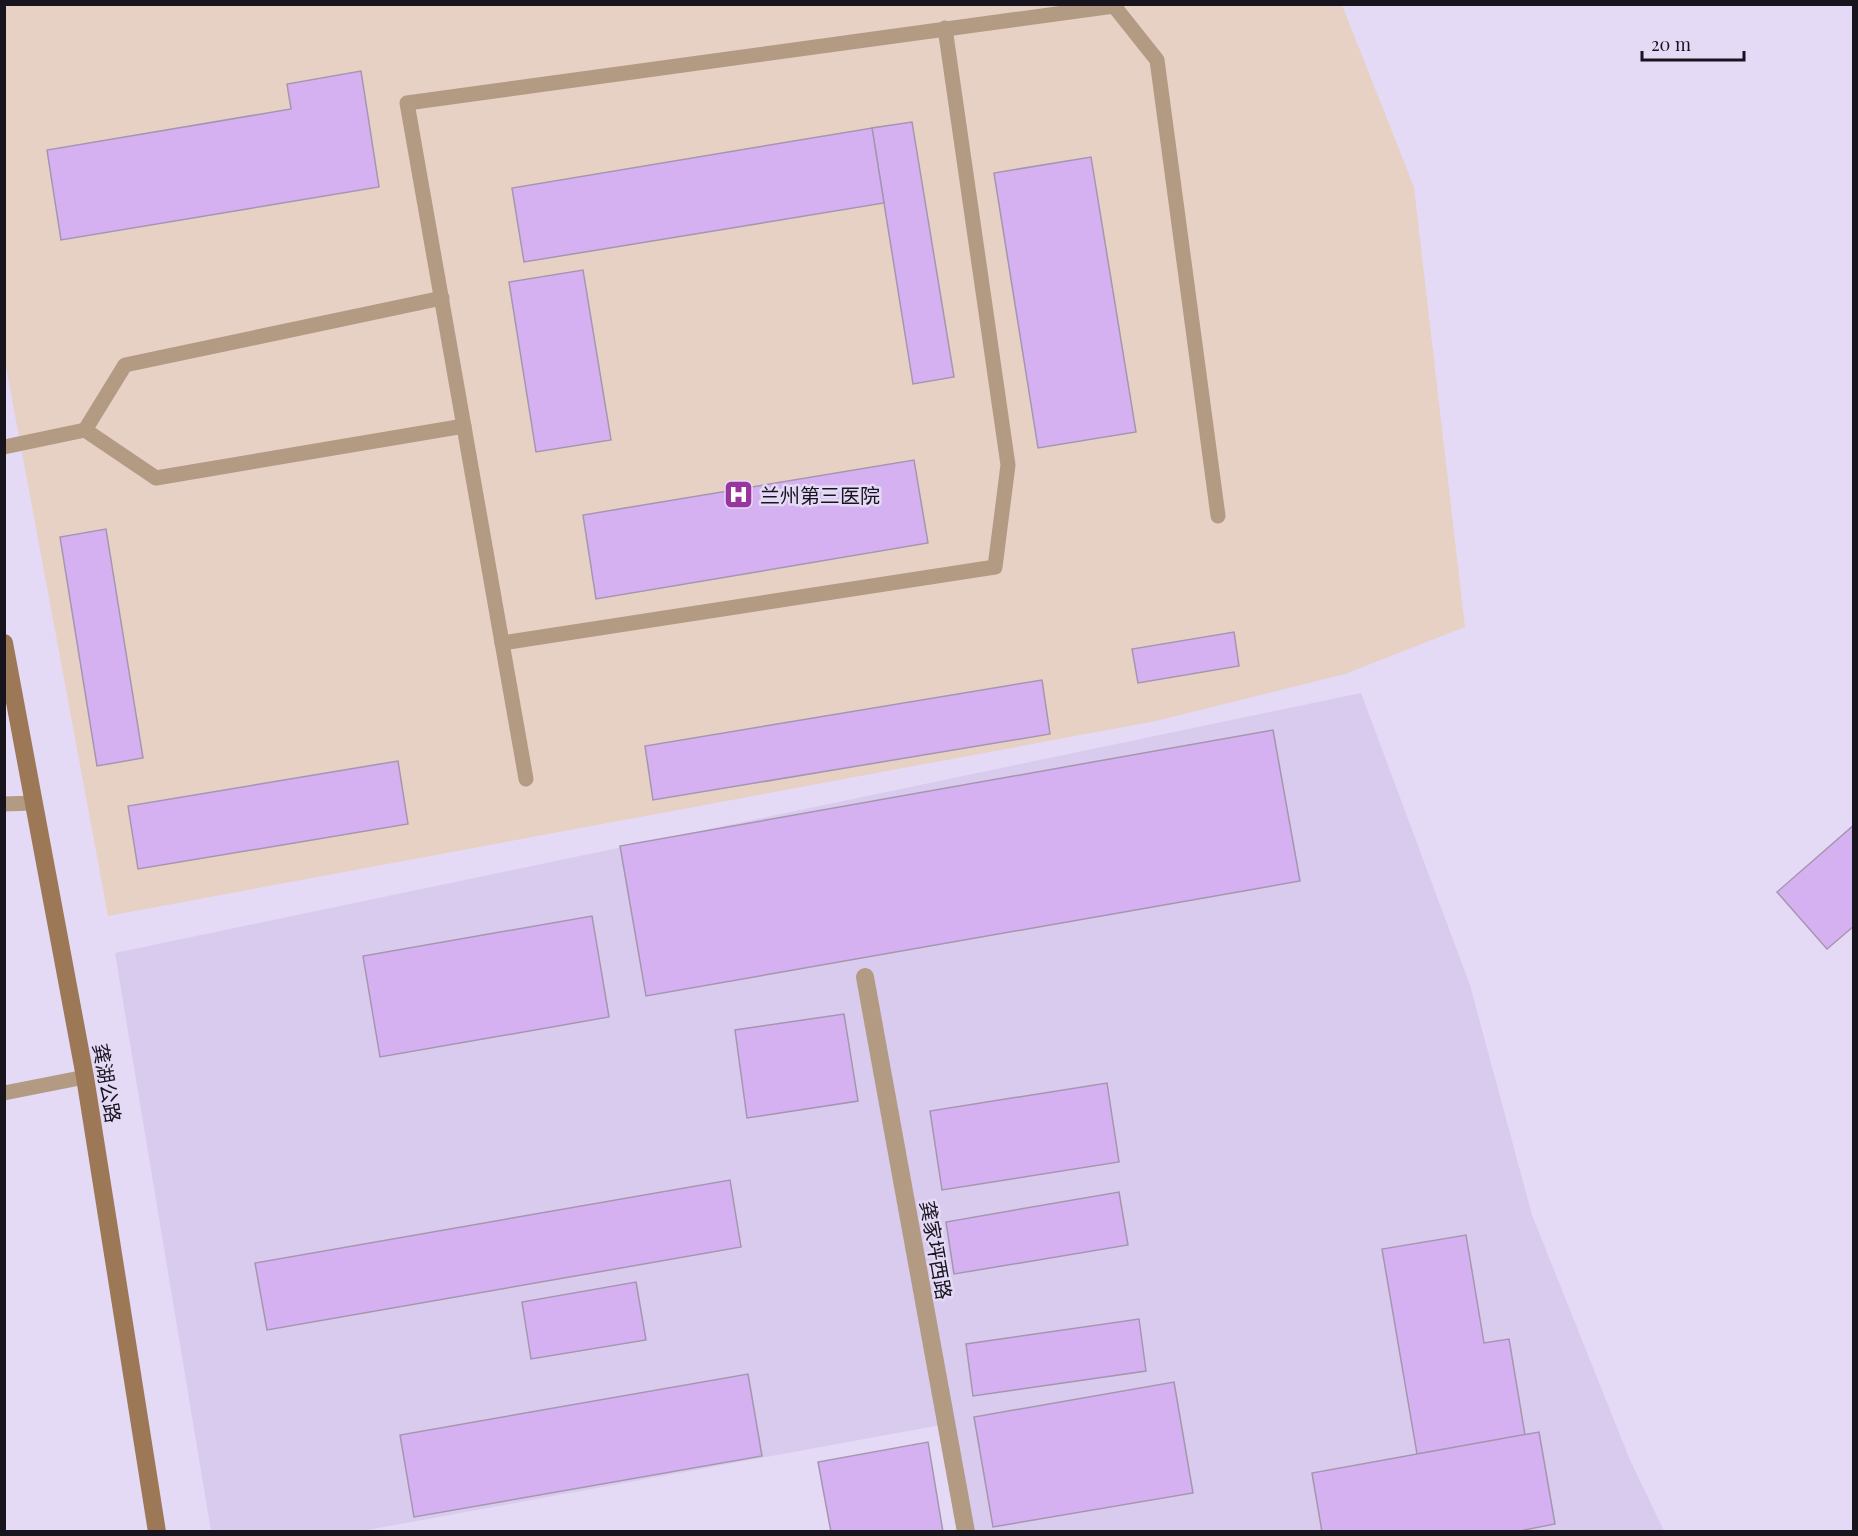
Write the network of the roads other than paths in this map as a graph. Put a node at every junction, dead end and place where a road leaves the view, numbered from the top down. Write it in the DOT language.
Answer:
graph roads {
  1 [pos="945,28"];
  2 [pos="442,298"];
  3 [pos="464,426"];
  4 [pos="85,430"];
  5 [pos="4,447"];
  6 [pos="1218,516"];
  7 [pos="4,643"];
  8 [pos="502,643"];
  9 [pos="526,778"];
  10 [pos="34,803"];
  11 [pos="4,804"];
  12 [pos="865,977"];
  13 [pos="85,1077"];
  14 [pos="4,1093"];
  15 [pos="157,1532"];
  16 [pos="966,1532"];
  1 -- 2 [label="lane"];
  1 -- 6 [label="lane"];
  1 -- 8 [label="lane"];
  2 -- 3 [label="lane"];
  2 -- 4 [label="lane"];
  3 -- 4 [label="lane"];
  3 -- 8 [label="lane"];
  4 -- 5 [label="lane"];
  7 -- 10 [label="main road, 龚湖公路"];
  8 -- 9 [label="lane"];
  10 -- 11 [label="lane"];
  10 -- 13 [label="main road, 龚湖公路"];
  12 -- 16 [label="street, 龚家坪西路"];
  13 -- 14 [label="lane"];
  13 -- 15 [label="main road, 龚湖公路"];
}
